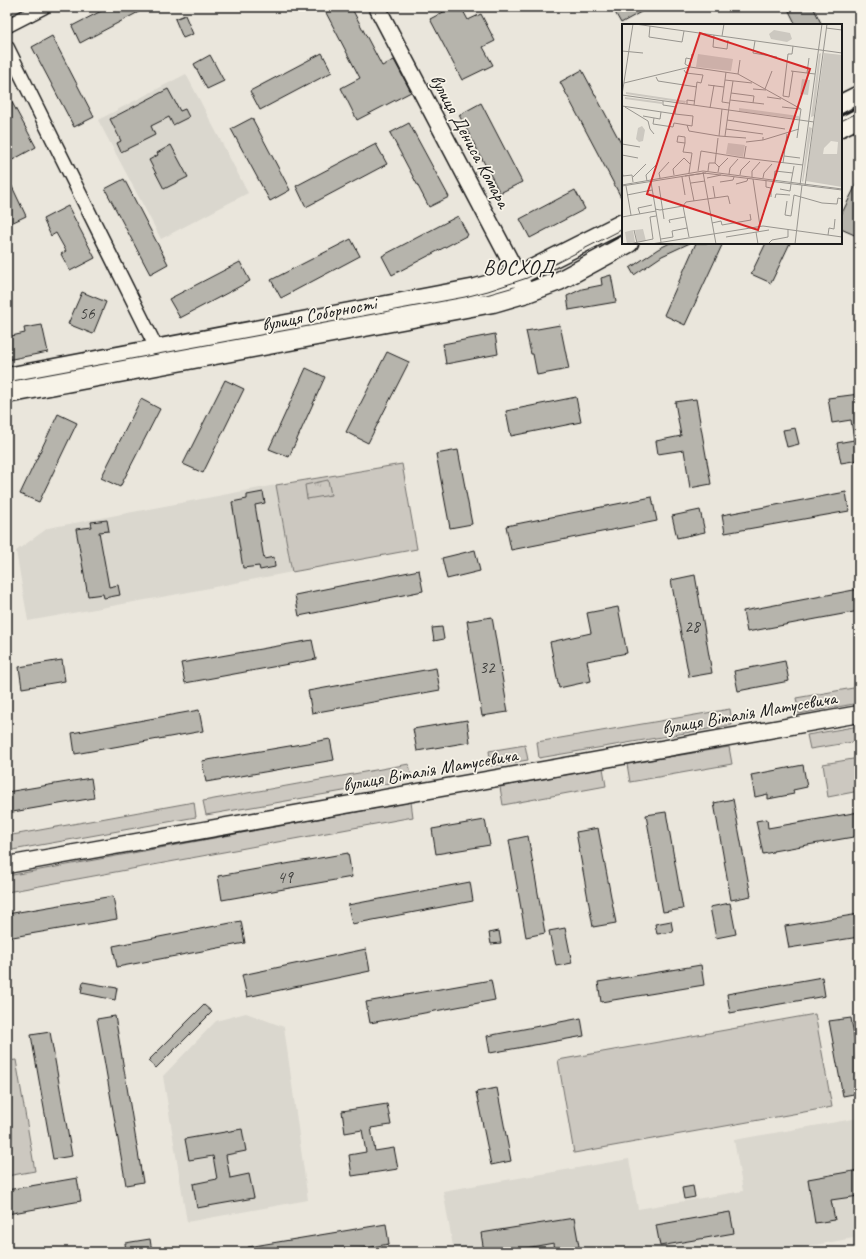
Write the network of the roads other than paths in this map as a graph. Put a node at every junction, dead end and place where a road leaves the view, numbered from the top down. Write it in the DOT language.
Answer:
graph roads {
  1 [pos="44,7"];
  2 [pos="377,7"];
  3 [pos="7,26"];
  4 [pos="7,47"];
  5 [pos="859,95"];
  6 [pos="842,104"];
  7 [pos="859,118"];
  8 [pos="842,126"];
  9 [pos="622,224"];
  10 [pos="627,244"];
  11 [pos="518,276"];
  12 [pos="528,293"];
  13 [pos="157,349"];
  14 [pos="7,377"];
  15 [pos="7,394"];
  16 [pos="859,714"];
  17 [pos="7,865"];
  1 -- 3 [label="street"];
  2 -- 11 [label="street, вулиця Дениса Комара"];
  4 -- 13 [label="street"];
  5 -- 6 [label="main road"];
  7 -- 8 [label="main road"];
  9 -- 11 [label="main road, вулиця Соборності"];
  10 -- 12 [label="main road, вулиця Соборності"];
  11 -- 12 [label="street, вулиця Дениса Комара"];
  11 -- 13 [label="main road, вулиця Соборності"];
  12 -- 15 [label="main road, вулиця Соборності"];
  13 -- 14 [label="main road, вулиця Соборності"];
  16 -- 17 [label="street, вулиця Віталія Матусевича"];
}
